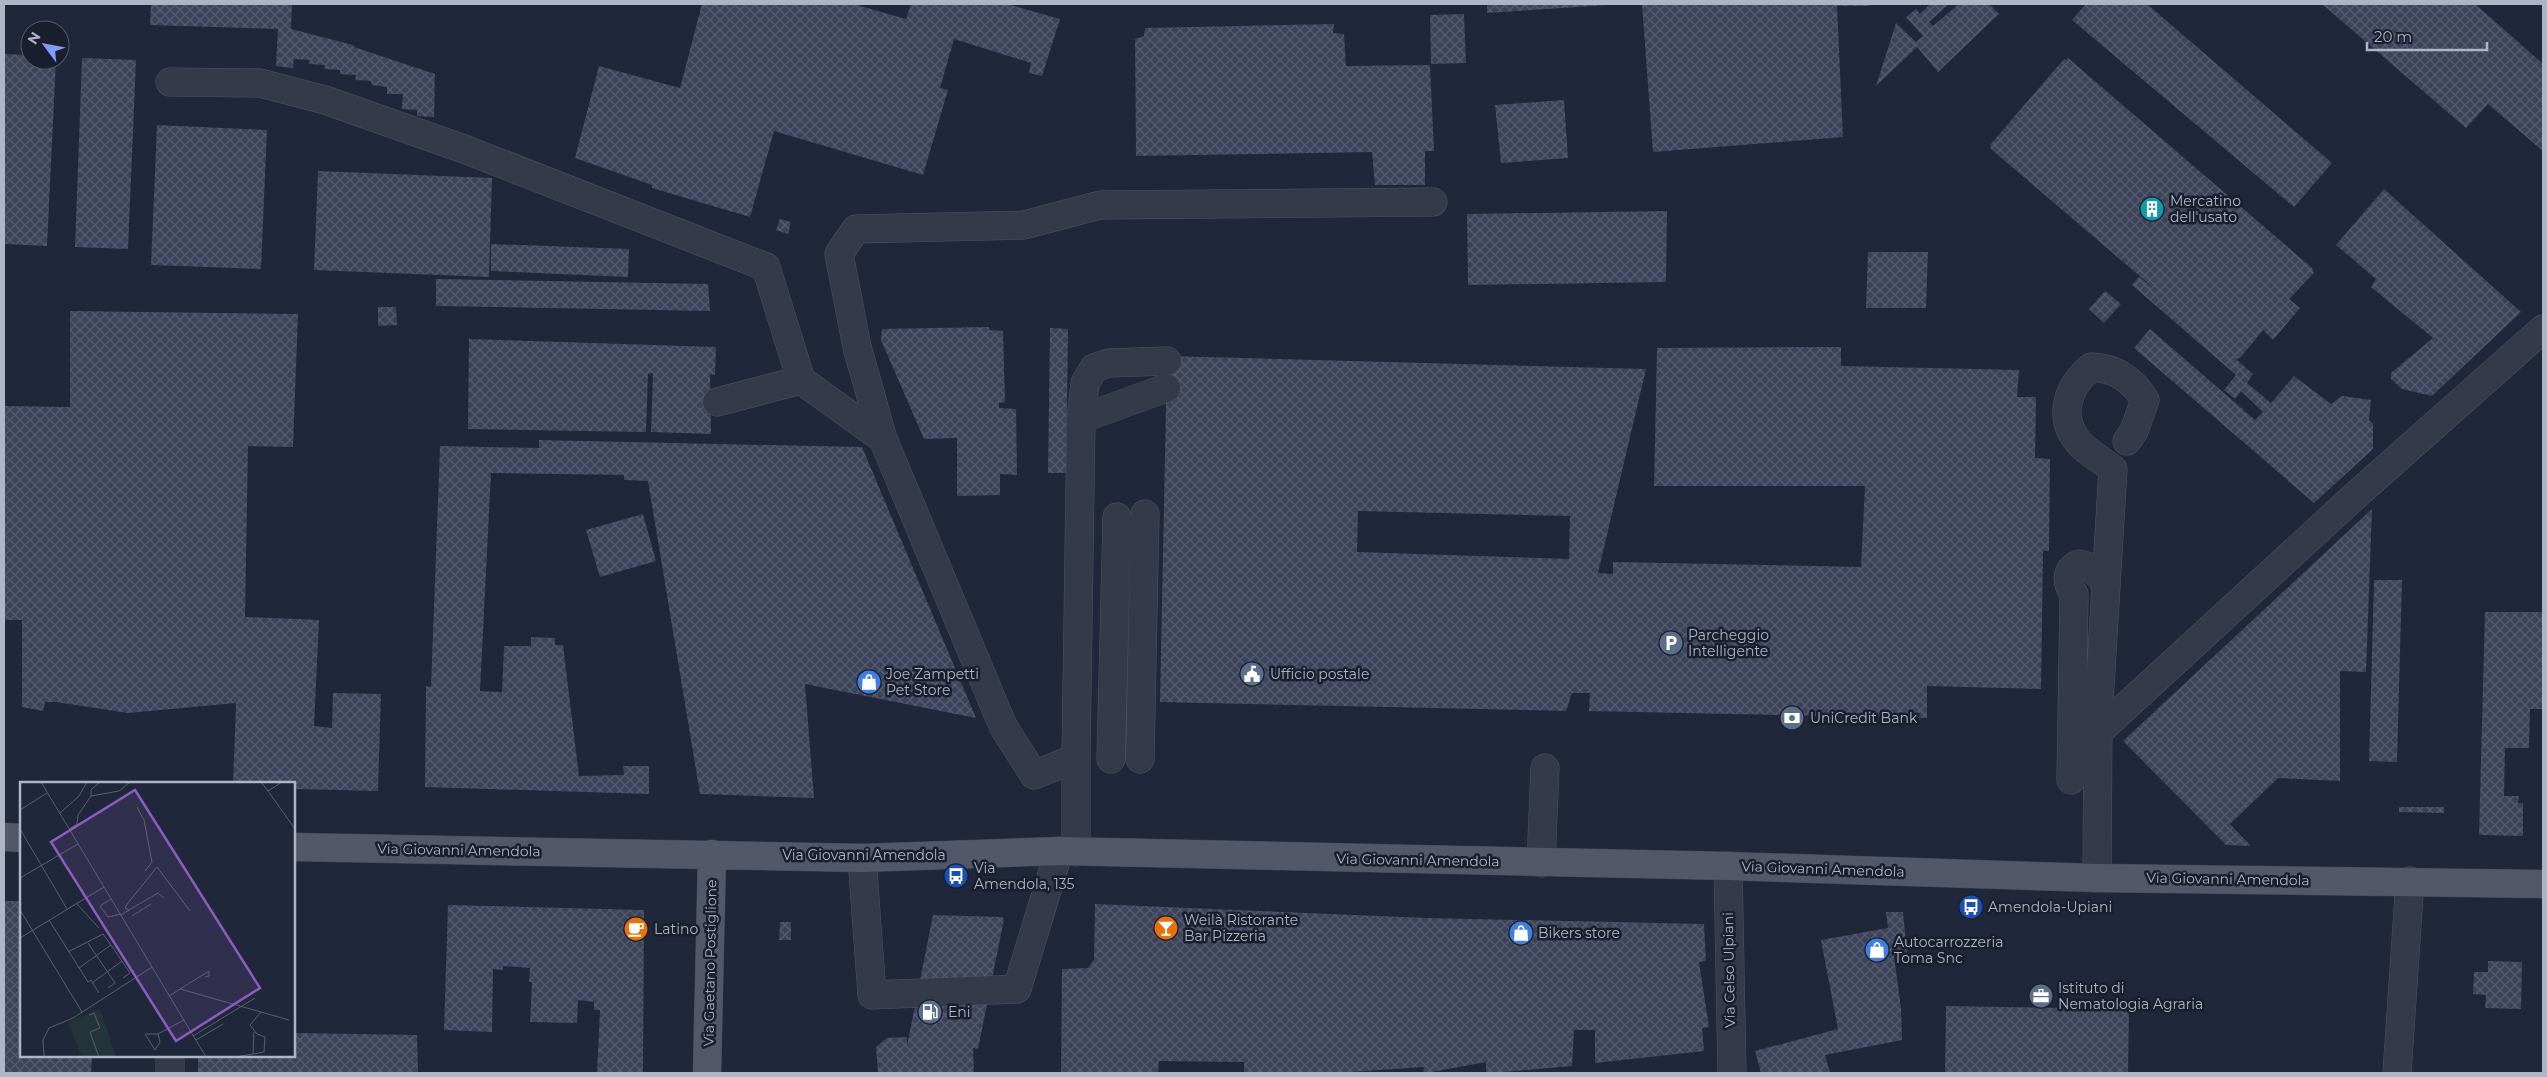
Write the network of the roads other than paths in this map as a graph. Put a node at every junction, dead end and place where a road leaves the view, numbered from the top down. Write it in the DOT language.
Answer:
graph roads {
  1 [pos="170,82"];
  2 [pos="1433,202"];
  3 [pos="2543,329"];
  4 [pos="1167,361"];
  5 [pos="802,380"];
  6 [pos="1166,388"];
  7 [pos="717,402"];
  8 [pos="1081,419"];
  9 [pos="883,439"];
  10 [pos="2127,442"];
  11 [pos="1145,514"];
  12 [pos="1117,517"];
  13 [pos="2106,584"];
  14 [pos="2097,727"];
  15 [pos="1076,758"];
  16 [pos="1111,759"];
  17 [pos="1140,759"];
  18 [pos="1545,768"];
  19 [pos="2071,780"];
  20 [pos="4,837"];
  21 [pos="20,838"];
  22 [pos="295,847"];
  23 [pos="1068,851"];
  24 [pos="712,854"];
  25 [pos="862,858"];
  26 [pos="1541,863"];
  27 [pos="1728,866"];
  28 [pos="2097,878"];
  29 [pos="2410,881"];
  30 [pos="2543,884"];
  31 [pos="170,1057"];
  32 [pos="170,1073"];
  33 [pos="707,1073"];
  34 [pos="1732,1073"];
  35 [pos="2397,1073"];
  1 -- 5 [label="street"];
  2 -- 9 [label="street"];
  3 -- 14 [label="street"];
  4 -- 8 [label="street"];
  5 -- 7 [label="street"];
  5 -- 9 [label="street"];
  6 -- 8 [label="street"];
  8 -- 15 [label="street"];
  9 -- 15 [label="street"];
  10 -- 13 [label="street"];
  11 -- 17 [label="street"];
  12 -- 16 [label="street"];
  13 -- 14 [label="street"];
  13 -- 19 [label="street"];
  14 -- 28 [label="street"];
  15 -- 23 [label="street"];
  18 -- 26 [label="street"];
  20 -- 21 [label="main road"];
  22 -- 24 [label="main road, Via Giovanni Amendola"];
  23 -- 25 [label="main road, Via Giovanni Amendola"];
  23 -- 25 [label="street"];
  23 -- 26 [label="main road, Via Giovanni Amendola"];
  24 -- 25 [label="main road, Via Giovanni Amendola"];
  24 -- 33 [label="main road, Via Gaetano Postiglione"];
  26 -- 27 [label="main road, Via Giovanni Amendola"];
  27 -- 28 [label="main road, Via Giovanni Amendola"];
  27 -- 34 [label="street, Via Celso Ulpiani"];
  28 -- 29 [label="main road, Via Giovanni Amendola"];
  29 -- 30 [label="main road, Via Giovanni Amendola"];
  29 -- 35 [label="street"];
  31 -- 32 [label="street"];
}
